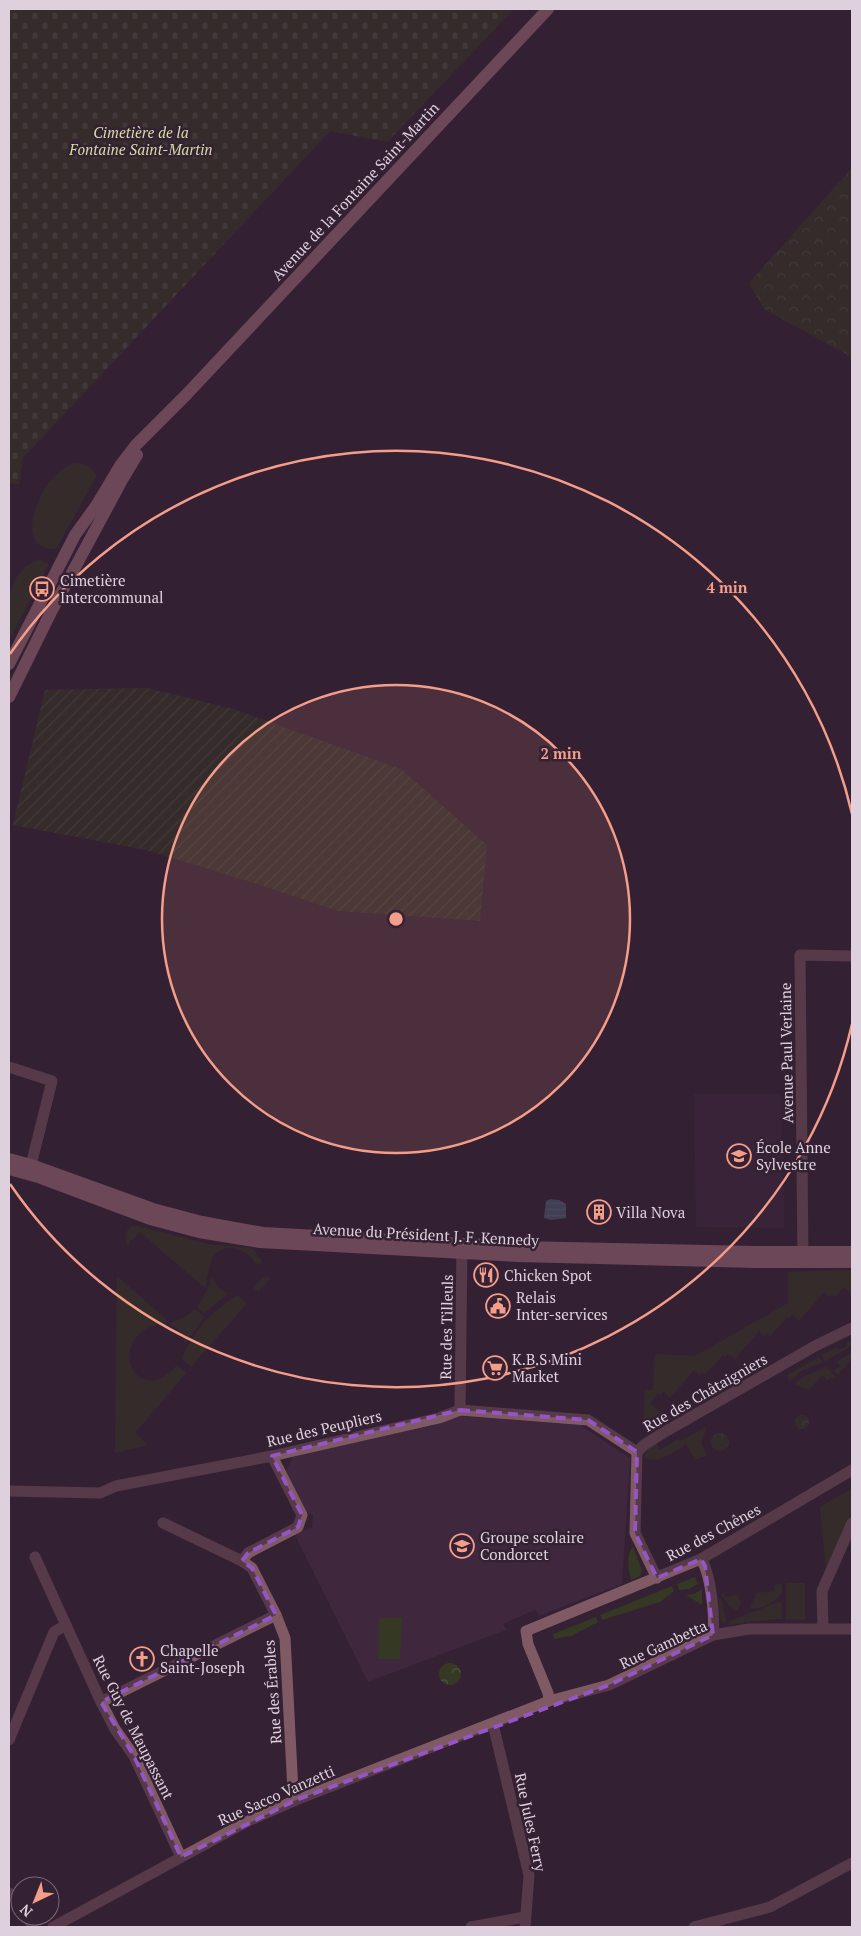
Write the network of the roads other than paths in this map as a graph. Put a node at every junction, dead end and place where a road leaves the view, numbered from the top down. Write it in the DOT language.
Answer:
graph roads {
  1 [pos="548,9"];
  2 [pos="186,396"];
  3 [pos="61,562"];
  4 [pos="51,612"];
  5 [pos="9,664"];
  6 [pos="9,697"];
  7 [pos="852,956"];
  8 [pos="9,1067"];
  9 [pos="9,1159"];
  10 [pos="30,1165"];
  11 [pos="9,1169"];
  12 [pos="462,1248"];
  13 [pos="852,1252"];
  14 [pos="803,1257"];
  15 [pos="852,1262"];
  16 [pos="852,1328"];
  17 [pos="460,1410"];
  18 [pos="638,1452"];
  19 [pos="272,1456"];
  20 [pos="852,1470"];
  21 [pos="9,1491"];
  22 [pos="163,1523"];
  23 [pos="852,1523"];
  24 [pos="35,1557"];
  25 [pos="701,1559"];
  26 [pos="242,1562"];
  27 [pos="657,1578"];
  28 [pos="276,1615"];
  29 [pos="66,1625"];
  30 [pos="823,1628"];
  31 [pos="852,1629"];
  32 [pos="713,1635"];
  33 [pos="549,1701"];
  34 [pos="101,1702"];
  35 [pos="493,1724"];
  36 [pos="9,1740"];
  37 [pos="296,1800"];
  38 [pos="181,1857"];
  39 [pos="852,1863"];
  40 [pos="525,1922"];
  41 [pos="53,1927"];
  42 [pos="471,1927"];
  43 [pos="694,1927"];
  1 -- 2 [label="main road, Avenue de la Fontaine Saint-Martin"];
  2 -- 3 [label="main road, Avenue de la Fontaine Saint-Martin"];
  2 -- 4 [label="main road, Avenue de la Fontaine Saint-Martin"];
  3 -- 4 [label="main road"];
  3 -- 5 [label="main road, Avenue de la Fontaine Saint-Martin"];
  4 -- 6 [label="main road, Avenue de la Fontaine Saint-Martin"];
  7 -- 14 [label="street, Avenue Paul Verlaine"];
  8 -- 10 [label="street"];
  9 -- 10 [label="main road, Avenue du Président J. F. Kennedy"];
  10 -- 12 [label="main road, Avenue du Président J. F. Kennedy"];
  11 -- 12 [label="main road, Avenue du Président J. F. Kennedy"];
  12 -- 14 [label="main road, Avenue du Président J. F. Kennedy"];
  12 -- 17 [label="street, Rue des Tilleuls"];
  13 -- 14 [label="main road, Avenue du Président J. F. Kennedy"];
  14 -- 15 [label="main road, Avenue du Président J. F. Kennedy"];
  16 -- 18 [label="street, Rue des Châtaigniers"];
  17 -- 18 [label="street, Rue des Peupliers"];
  17 -- 19 [label="street, Rue des Peupliers"];
  18 -- 27 [label="street, Rue des Châtaigniers"];
  19 -- 21 [label="street, Rue des Peupliers"];
  19 -- 26 [label="street"];
  20 -- 25 [label="street, Rue des Chênes"];
  22 -- 26 [label="street, Rue des Érables"];
  23 -- 30 [label="street"];
  24 -- 29 [label="street, Rue Guy de Maupassant"];
  25 -- 27 [label="street, Rue des Chênes"];
  25 -- 32 [label="street"];
  26 -- 28 [label="street, Rue des Érables"];
  27 -- 33 [label="street, Rue des Chênes"];
  28 -- 34 [label="street"];
  28 -- 37 [label="street, Rue des Érables"];
  29 -- 34 [label="street, Rue Guy de Maupassant"];
  29 -- 36 [label="street"];
  30 -- 31 [label="street, Rue Gambetta"];
  30 -- 32 [label="street, Rue Gambetta"];
  32 -- 33 [label="street, Rue Gambetta"];
  33 -- 35 [label="street, Rue Gambetta"];
  34 -- 38 [label="street, Rue Guy de Maupassant"];
  35 -- 37 [label="street, Rue Sacco Vanzetti"];
  35 -- 40 [label="street, Rue Jules Ferry"];
  37 -- 38 [label="street, Rue Sacco Vanzetti"];
  38 -- 41 [label="street, Rue Sacco Vanzetti"];
  39 -- 43 [label="street"];
  40 -- 42 [label="street"];
}
